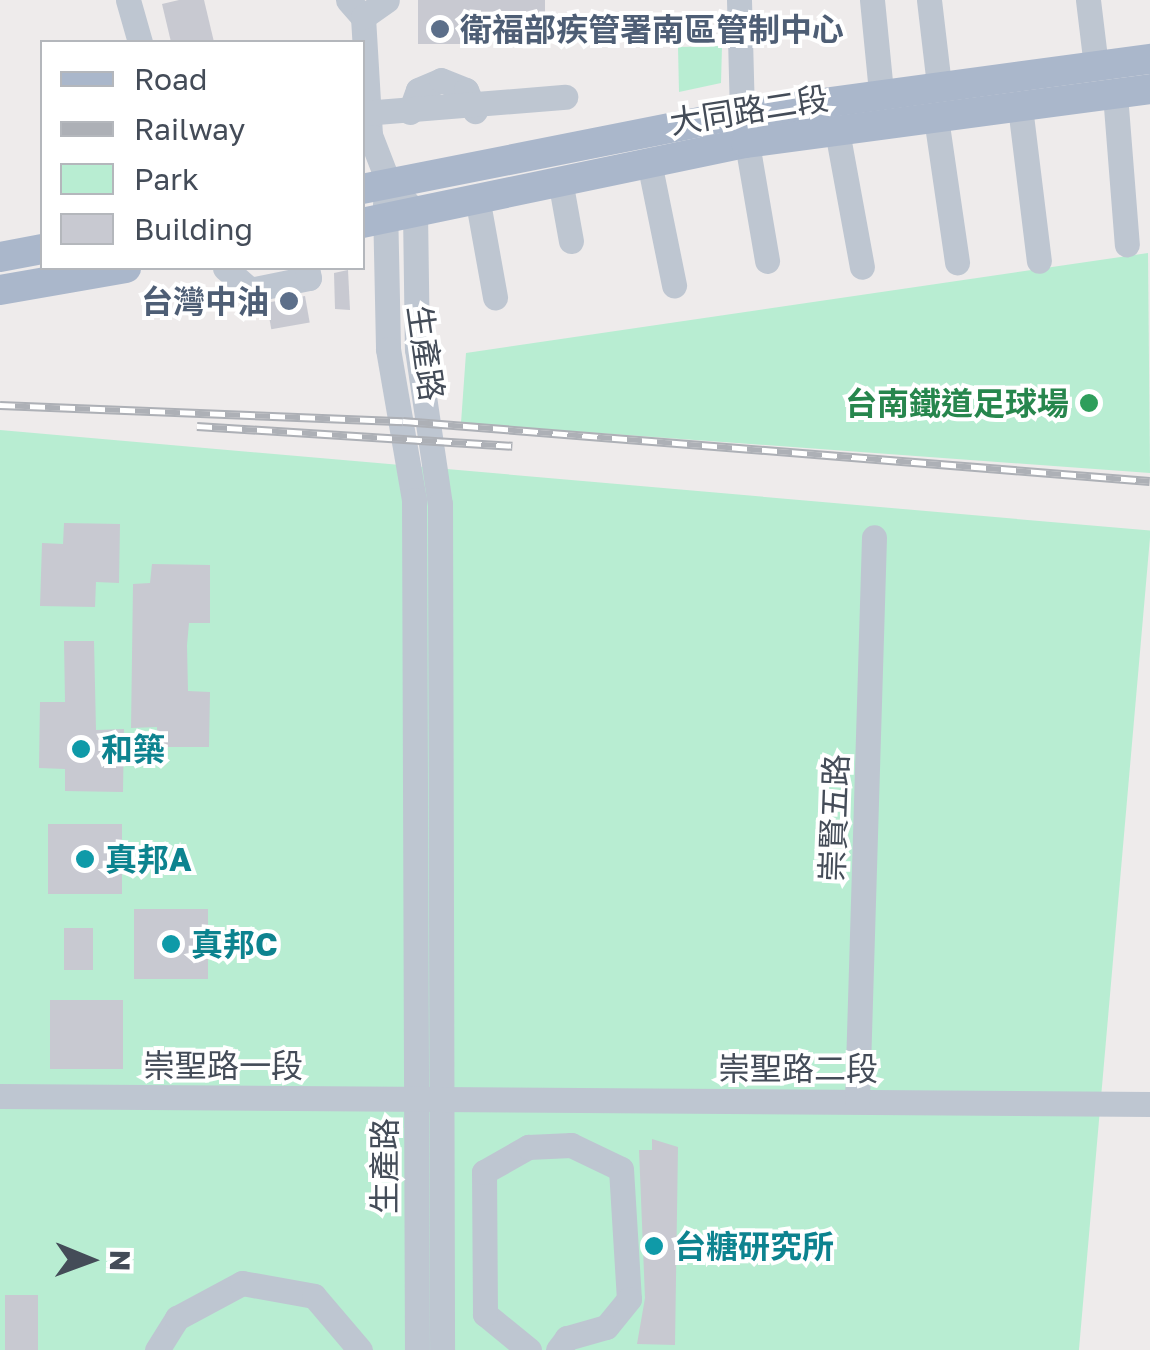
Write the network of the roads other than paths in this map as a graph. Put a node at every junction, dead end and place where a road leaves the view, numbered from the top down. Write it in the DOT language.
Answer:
graph roads {
  1 [pos="128,0"];
  2 [pos="387,0"];
  3 [pos="739,0"];
  4 [pos="872,0"];
  5 [pos="930,0"];
  6 [pos="1088,0"];
  7 [pos="355,8"];
  8 [pos="139,40"];
  9 [pos="358,40"];
  10 [pos="1150,59"];
  11 [pos="1096,66"];
  12 [pos="939,84"];
  13 [pos="1150,89"];
  14 [pos="881,92"];
  15 [pos="1115,94"];
  16 [pos="565,97"];
  17 [pos="1020,107"];
  18 [pos="365,113"];
  19 [pos="936,118"];
  20 [pos="365,119"];
  21 [pos="744,128"];
  22 [pos="837,131"];
  23 [pos="650,162"];
  24 [pos="560,180"];
  25 [pos="376,187"];
  26 [pos="477,197"];
  27 [pos="415,211"];
  28 [pos="372,221"];
  29 [pos="571,241"];
  30 [pos="1127,245"];
  31 [pos="40,249"];
  32 [pos="0,257"];
  33 [pos="767,261"];
  34 [pos="1039,261"];
  35 [pos="957,262"];
  36 [pos="862,266"];
  37 [pos="115,270"];
  38 [pos="227,270"];
  39 [pos="307,270"];
  40 [pos="674,286"];
  41 [pos="0,290"];
  42 [pos="495,297"];
  43 [pos="874,537"];
  44 [pos="0,1096"];
  45 [pos="416,1099"];
  46 [pos="446,1099"];
  47 [pos="857,1100"];
  48 [pos="1150,1104"];
  49 [pos="562,1344"];
  50 [pos="529,1346"];
  51 [pos="158,1350"];
  52 [pos="360,1350"];
  53 [pos="416,1350"];
  54 [pos="442,1350"];
  1 -- 8 [label="street"];
  2 -- 7 [label="street"];
  3 -- 21 [label="street"];
  4 -- 14 [label="street"];
  5 -- 12 [label="street"];
  6 -- 11 [label="street"];
  7 -- 9 [label="street"];
  10 -- 11 [label="main road, 大同路二段"];
  11 -- 12 [label="main road, 大同路二段"];
  12 -- 14 [label="main road, 大同路二段"];
  13 -- 15 [label="main road, 大同路二段"];
  14 -- 21 [label="main road, 大同路二段"];
  15 -- 17 [label="main road, 大同路二段"];
  15 -- 30 [label="street"];
  16 -- 18 [label="street"];
  17 -- 19 [label="main road, 大同路二段"];
  17 -- 34 [label="street"];
  19 -- 22 [label="main road, 大同路二段"];
  19 -- 35 [label="street"];
  20 -- 25 [label="street"];
  21 -- 22 [label="main road, 大同路二段"];
  21 -- 23 [label="main road, 大同路二段"];
  21 -- 25 [label="main road, 大同路二段"];
  21 -- 33 [label="street"];
  22 -- 36 [label="street"];
  23 -- 24 [label="main road, 大同路二段"];
  23 -- 40 [label="street"];
  24 -- 26 [label="main road, 大同路二段"];
  24 -- 29 [label="street"];
  25 -- 27 [label="street"];
  25 -- 28 [label="street, 生產路"];
  26 -- 27 [label="main road, 大同路二段"];
  26 -- 42 [label="street"];
  27 -- 28 [label="main road, 大同路二段"];
  27 -- 46 [label="street, 生產路"];
  28 -- 45 [label="street, 生產路"];
  31 -- 32 [label="main road"];
  37 -- 41 [label="main road"];
  38 -- 39 [label="street"];
  43 -- 47 [label="street, 崇賢五路"];
  44 -- 45 [label="street, 崇聖路一段"];
  45 -- 46 [label="street, 崇聖路一段"];
  45 -- 53 [label="street, 生產路"];
  46 -- 47 [label="street, 崇聖路二段"];
  46 -- 54 [label="street, 生產路"];
  47 -- 48 [label="street, 崇聖路二段"];
  49 -- 50 [label="street"];
  49 -- 50 [label="street"];
  51 -- 52 [label="street"];
}
